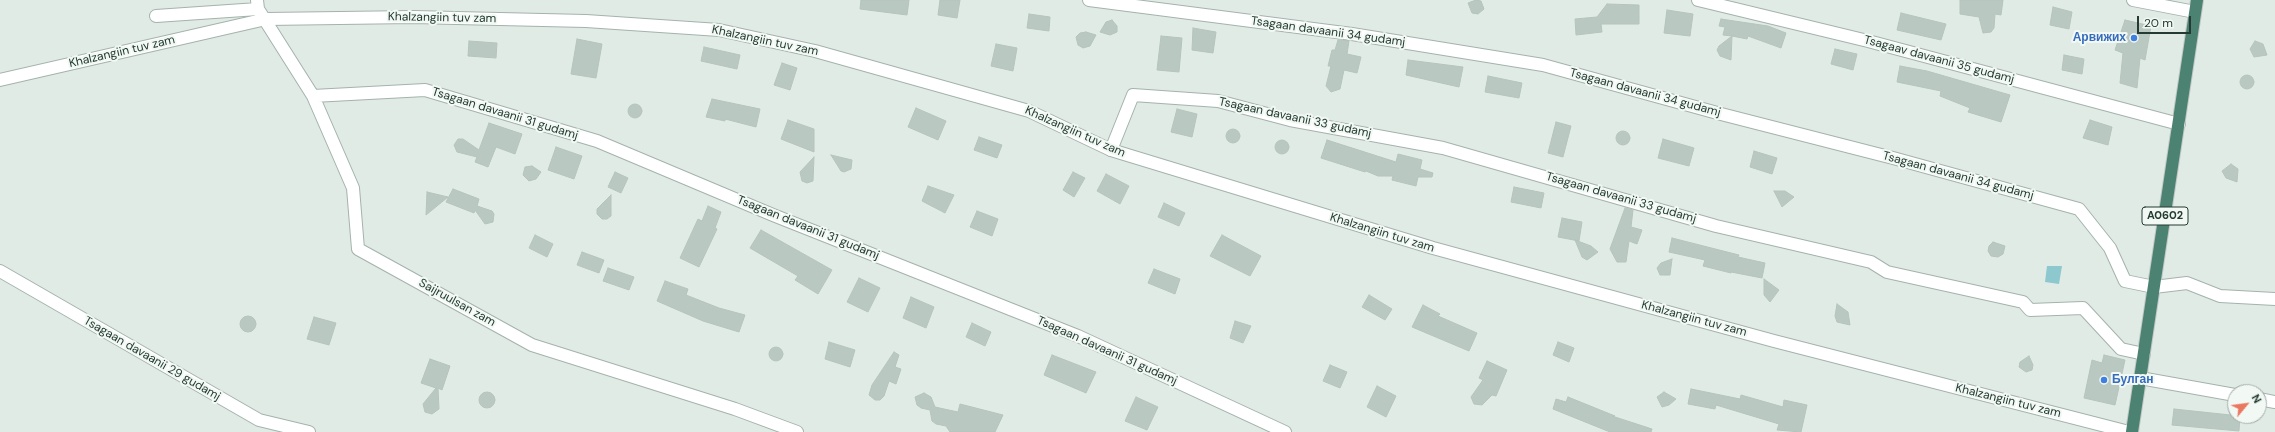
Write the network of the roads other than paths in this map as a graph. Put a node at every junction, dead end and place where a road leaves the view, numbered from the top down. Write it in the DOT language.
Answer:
graph roads {
  1 [pos="1089,0"];
  2 [pos="1698,0"];
  3 [pos="2133,0"];
  4 [pos="258,4"];
  5 [pos="2196,6"];
  6 [pos="156,16"];
  7 [pos="266,19"];
  8 [pos="0,80"];
  9 [pos="313,96"];
  10 [pos="2179,124"];
  11 [pos="1111,150"];
  12 [pos="0,271"];
  13 [pos="2154,287"];
  14 [pos="2275,300"];
  15 [pos="2144,354"];
  16 [pos="2140,378"];
  17 [pos="2227,394"];
  18 [pos="309,432"];
  19 [pos="797,432"];
  20 [pos="1285,432"];
  21 [pos="2130,432"];
  1 -- 13 [label="street, Tsagaan davaanii 34 gudamj"];
  2 -- 10 [label="street, Tsagaav davaanii 35 gudamj"];
  3 -- 5 [label="street"];
  4 -- 6 [label="street"];
  4 -- 7 [label="street, Saijruulsan zam"];
  5 -- 10 [label="highway, A0602"];
  7 -- 8 [label="street, Khalzangiin tuv zam"];
  7 -- 9 [label="street, Saijruulsan zam"];
  7 -- 11 [label="street, Khalzangiin tuv zam"];
  9 -- 19 [label="street, Saijruulsan zam"];
  9 -- 20 [label="street, Tsagaan davaanii 31 gudamj"];
  10 -- 13 [label="highway, A0602"];
  11 -- 15 [label="street, Tsagaan davaanii 33 gudamj"];
  11 -- 21 [label="street, Khalzangiin tuv zam"];
  12 -- 18 [label="street, Tsagaan davaanii 29 gudamj"];
  13 -- 14 [label="street"];
  13 -- 15 [label="highway, A0602"];
  15 -- 16 [label="highway, A0602"];
  16 -- 17 [label="street"];
  16 -- 21 [label="highway, A0602"];
}
